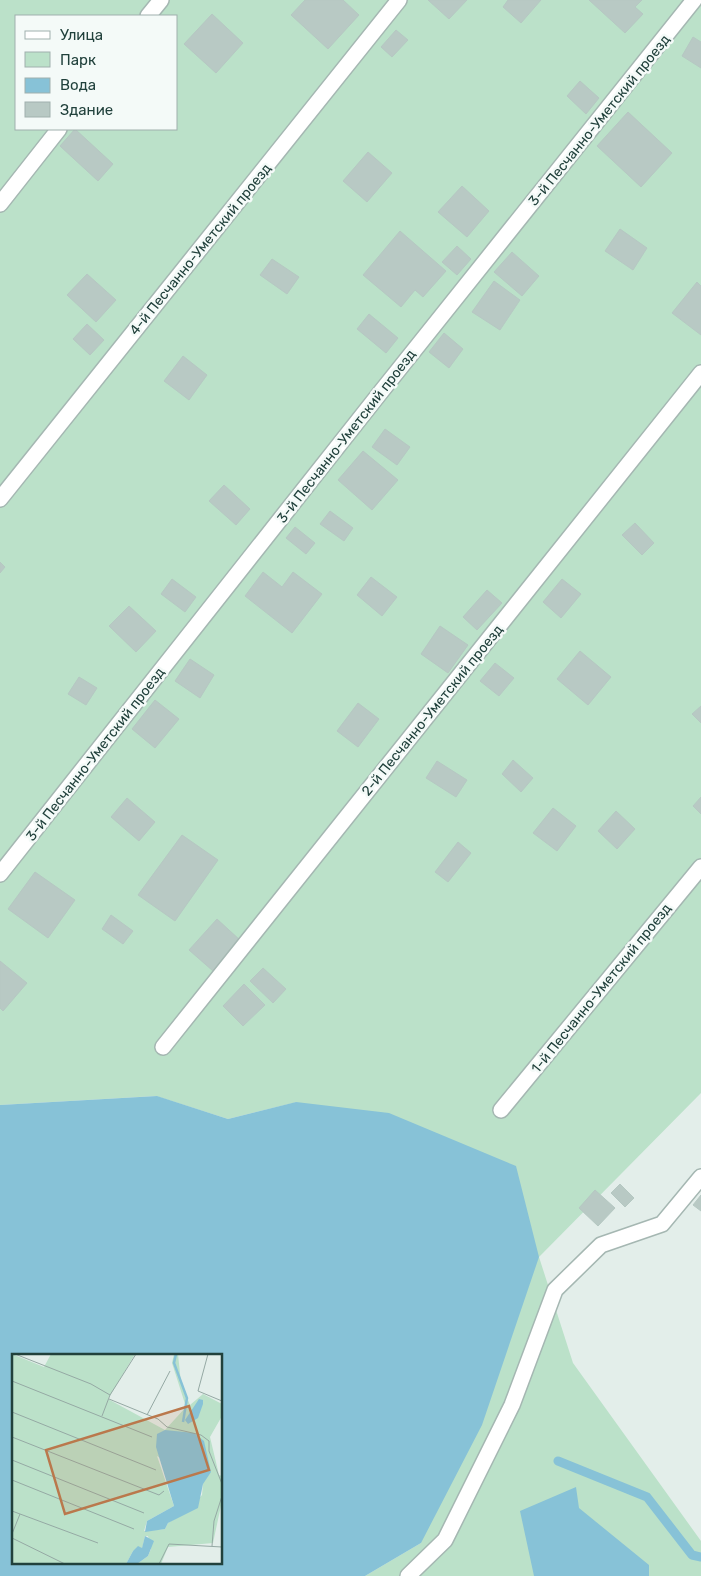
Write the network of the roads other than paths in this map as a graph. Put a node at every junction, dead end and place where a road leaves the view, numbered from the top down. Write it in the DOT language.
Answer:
graph roads {
  1 [pos="161,0"];
  2 [pos="399,0"];
  3 [pos="694,0"];
  4 [pos="149,15"];
  5 [pos="58,130"];
  6 [pos="0,204"];
  7 [pos="701,373"];
  8 [pos="0,499"];
  9 [pos="701,867"];
  10 [pos="0,874"];
  11 [pos="163,1047"];
  12 [pos="501,1110"];
  13 [pos="701,1177"];
  14 [pos="408,1576"];
  1 -- 4 [label="street"];
  2 -- 8 [label="street, 4-й Песчанно-Уметский проезд"];
  3 -- 10 [label="street, 3-й Песчанно-Уметский проезд"];
  5 -- 6 [label="street"];
  7 -- 11 [label="street, 2-й Песчанно-Уметский проезд"];
  9 -- 12 [label="street, 1-й Песчанно-Уметский проезд"];
  13 -- 14 [label="street"];
}
